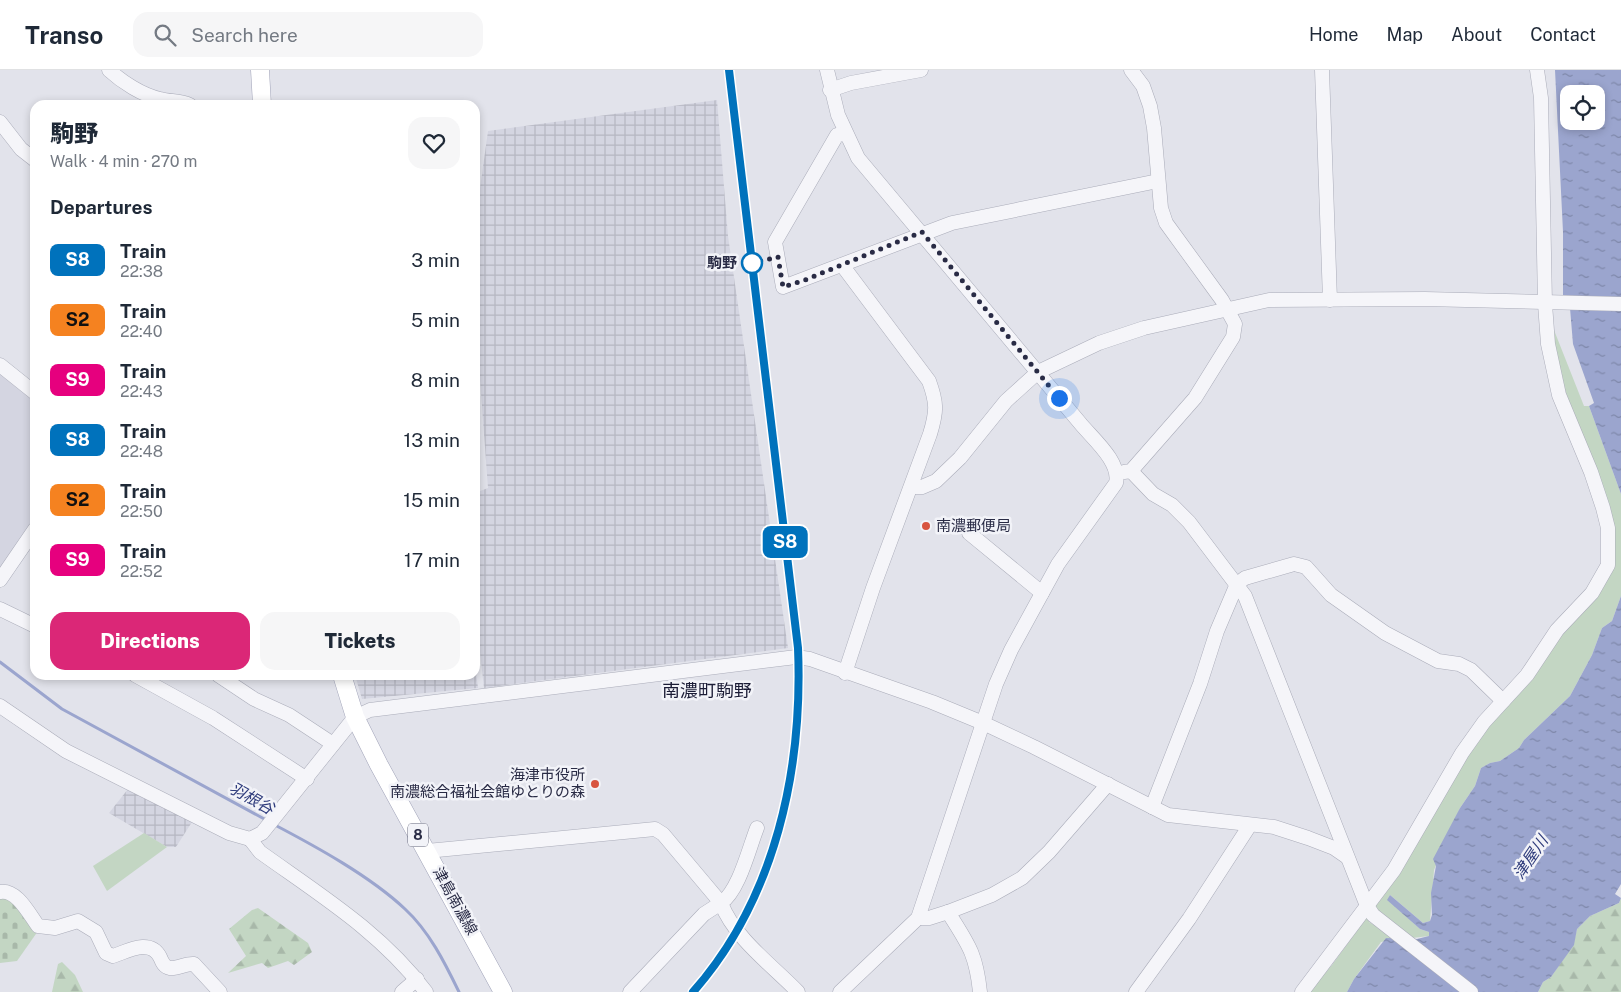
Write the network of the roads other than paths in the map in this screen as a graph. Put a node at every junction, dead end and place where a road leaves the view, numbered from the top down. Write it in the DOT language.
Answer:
graph roads {
  1 [pos="109,70"];
  2 [pos="260,70"];
  3 [pos="827,70"];
  4 [pos="921,70"];
  5 [pos="1132,70"];
  6 [pos="1322,70"];
  7 [pos="1538,70"];
  8 [pos="830,90"];
  9 [pos="161,100"];
  10 [pos="161,100"];
  11 [pos="180,100"];
  12 [pos="262,100"];
  13 [pos="0,122"];
  14 [pos="845,134"];
  15 [pos="30,156"];
  16 [pos="1158,181"];
  17 [pos="922,232"];
  18 [pos="842,264"];
  19 [pos="1330,300"];
  20 [pos="1545,304"];
  21 [pos="1621,304"];
  22 [pos="1226,308"];
  23 [pos="0,365"];
  24 [pos="1038,372"];
  25 [pos="30,389"];
  26 [pos="1124,472"];
  27 [pos="912,487"];
  28 [pos="969,533"];
  29 [pos="30,539"];
  30 [pos="0,580"];
  31 [pos="1237,584"];
  32 [pos="1042,593"];
  33 [pos="0,610"];
  34 [pos="30,624"];
  35 [pos="844,673"];
  36 [pos="144,680"];
  37 [pos="226,680"];
  38 [pos="344,680"];
  39 [pos="1503,702"];
  40 [pos="0,706"];
  41 [pos="355,716"];
  42 [pos="983,723"];
  43 [pos="333,744"];
  44 [pos="307,779"];
  45 [pos="1108,784"];
  46 [pos="1152,807"];
  47 [pos="1250,825"];
  48 [pos="757,828"];
  49 [pos="256,836"];
  50 [pos="426,851"];
  51 [pos="1347,857"];
  52 [pos="0,892"];
  53 [pos="721,903"];
  54 [pos="1370,910"];
  55 [pos="948,912"];
  56 [pos="918,918"];
  57 [pos="416,979"];
  58 [pos="220,992"];
  59 [pos="402,992"];
  60 [pos="426,992"];
  61 [pos="503,992"];
  62 [pos="630,992"];
  63 [pos="798,992"];
  64 [pos="840,992"];
  65 [pos="980,992"];
  66 [pos="1136,992"];
  67 [pos="1302,992"];
  68 [pos="1471,992"];
  1 -- 9 [label="street"];
  2 -- 12 [label="main road"];
  3 -- 8 [label="street"];
  4 -- 8 [label="street"];
  5 -- 16 [label="street"];
  6 -- 19 [label="street"];
  7 -- 20 [label="street"];
  8 -- 14 [label="street"];
  10 -- 11 [label="street"];
  13 -- 15 [label="street"];
  14 -- 17 [label="street"];
  14 -- 18 [label="street"];
  16 -- 17 [label="street"];
  16 -- 22 [label="street"];
  17 -- 18 [label="street"];
  17 -- 24 [label="street"];
  18 -- 27 [label="street"];
  19 -- 20 [label="street"];
  19 -- 22 [label="street"];
  20 -- 21 [label="street"];
  20 -- 39 [label="street"];
  22 -- 24 [label="street"];
  22 -- 26 [label="street"];
  23 -- 25 [label="street"];
  24 -- 26 [label="street"];
  24 -- 27 [label="street"];
  26 -- 31 [label="street"];
  26 -- 32 [label="street"];
  27 -- 35 [label="street"];
  28 -- 32 [label="street"];
  29 -- 30 [label="street"];
  31 -- 39 [label="street"];
  31 -- 46 [label="street"];
  31 -- 51 [label="street"];
  32 -- 42 [label="street"];
  33 -- 34 [label="street"];
  35 -- 41 [label="street"];
  35 -- 42 [label="street"];
  36 -- 44 [label="street"];
  37 -- 43 [label="street"];
  38 -- 41 [label="main road, 津島南濃線 / 8"];
  39 -- 54 [label="street"];
  40 -- 49 [label="street"];
  41 -- 43 [label="street"];
  41 -- 50 [label="main road, 津島南濃線 / 8"];
  42 -- 45 [label="street"];
  42 -- 56 [label="street"];
  43 -- 44 [label="street"];
  44 -- 49 [label="street"];
  45 -- 46 [label="street"];
  45 -- 55 [label="street"];
  46 -- 47 [label="street"];
  47 -- 51 [label="street"];
  47 -- 66 [label="street"];
  48 -- 53 [label="street"];
  49 -- 57 [label="street"];
  50 -- 53 [label="street"];
  50 -- 61 [label="main road, 津島南濃線 / 8"];
  51 -- 54 [label="street"];
  52 -- 58 [label="street"];
  53 -- 62 [label="street"];
  53 -- 63 [label="street"];
  54 -- 67 [label="street"];
  54 -- 68 [label="street"];
  55 -- 56 [label="street"];
  55 -- 65 [label="street"];
  56 -- 64 [label="street"];
  57 -- 59 [label="street"];
  57 -- 60 [label="street"];
}
